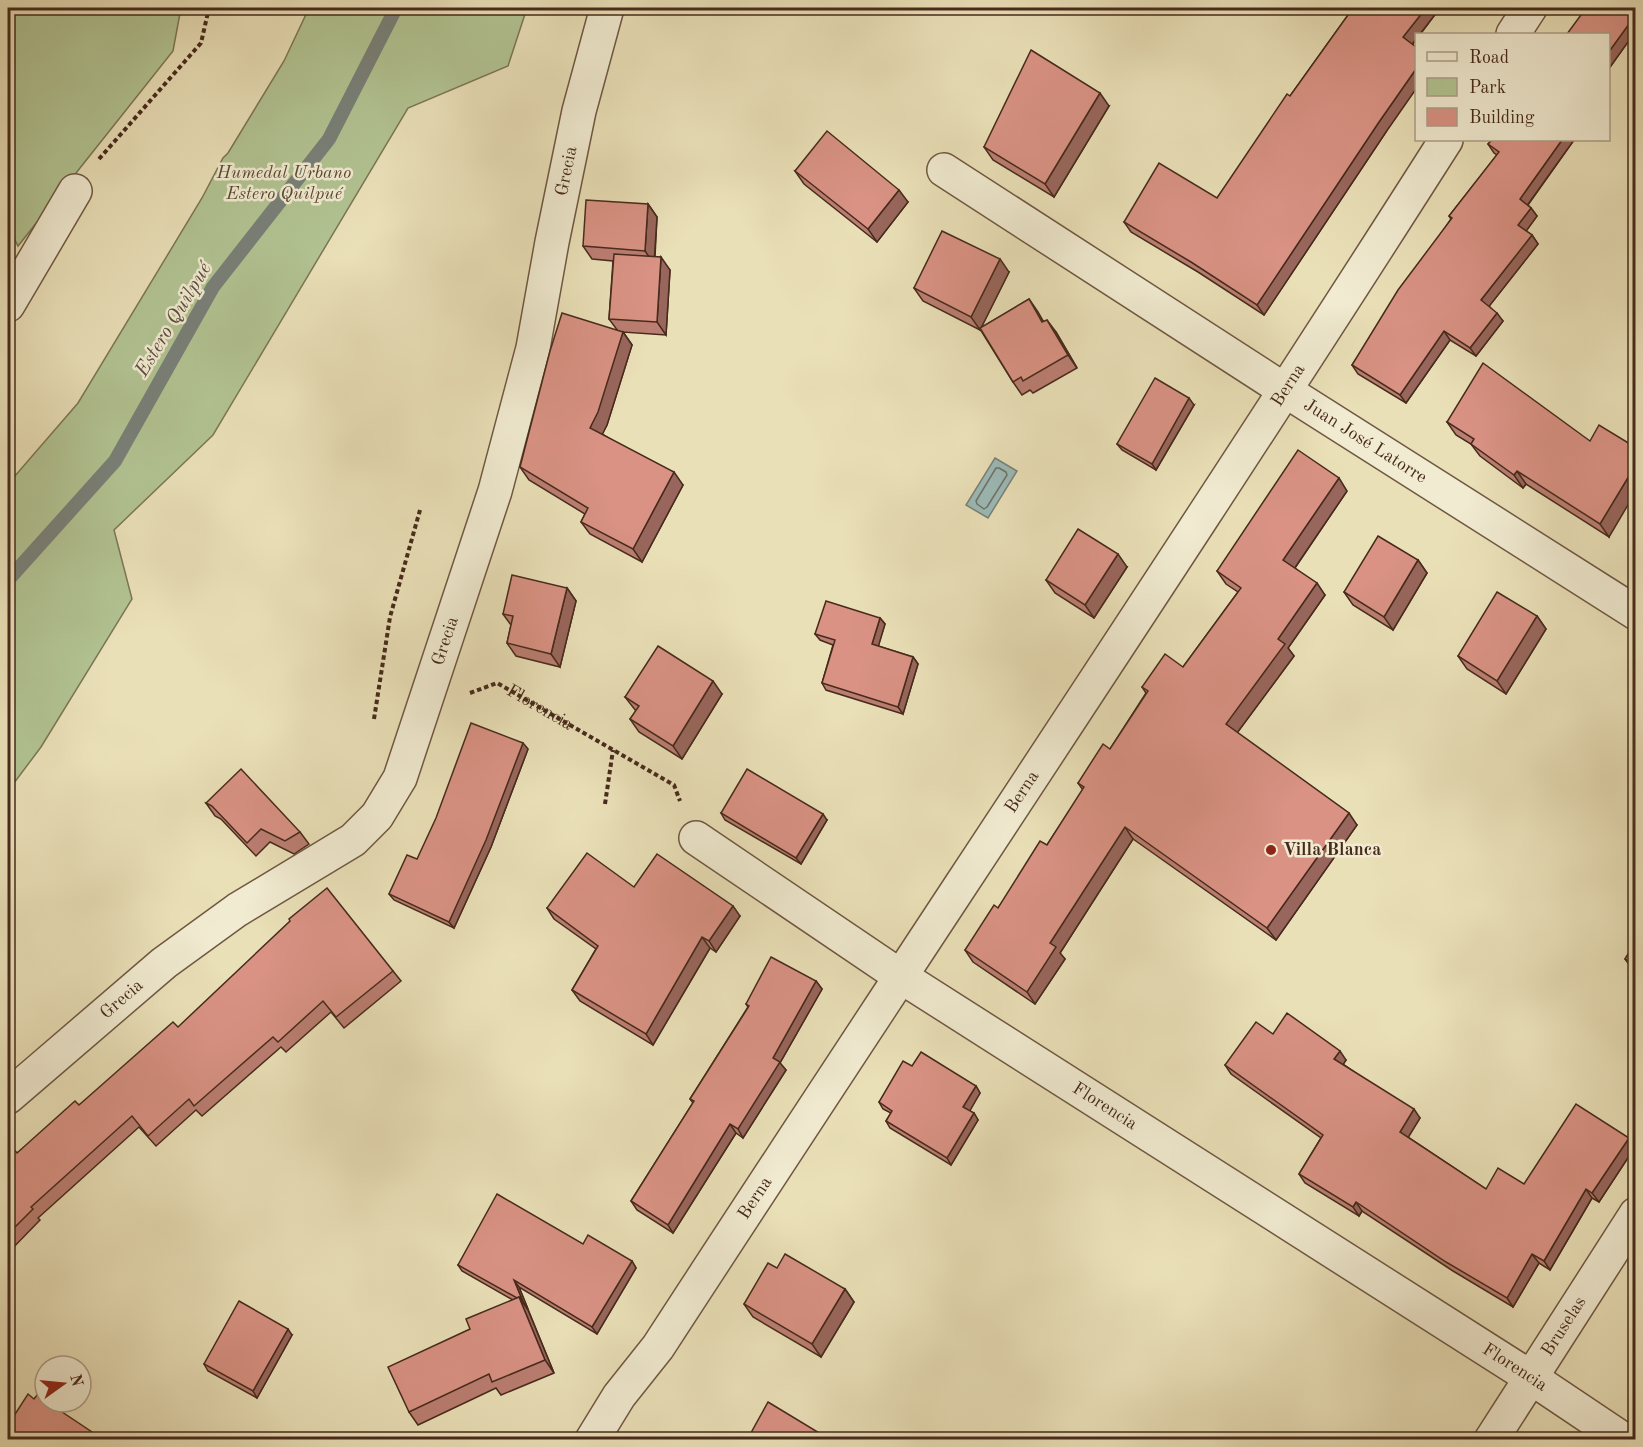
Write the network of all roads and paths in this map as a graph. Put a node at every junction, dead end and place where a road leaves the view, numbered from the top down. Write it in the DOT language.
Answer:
graph roads {
  1 [pos="209,8"];
  2 [pos="607,8"];
  3 [pos="1530,8"];
  4 [pos="1514,33"];
  5 [pos="1445,141"];
  6 [pos="944,170"];
  7 [pos="75,191"];
  8 [pos="8,305"];
  9 [pos="1286,391"];
  10 [pos="420,510"];
  11 [pos="1635,613"];
  12 [pos="430,688"];
  13 [pos="373,726"];
  14 [pos="613,750"];
  15 [pos="605,804"];
  16 [pos="696,838"];
  17 [pos="900,976"];
  18 [pos="8,1097"];
  19 [pos="1635,1214"];
  20 [pos="1530,1377"];
  21 [pos="592,1440"];
  22 [pos="1491,1440"];
  23 [pos="1624,1440"];
  1 -- 7 [label="path"];
  2 -- 12 [label="street, Grecia"];
  3 -- 4 [label="street"];
  5 -- 9 [label="street, Berna"];
  6 -- 9 [label="street, Juan José Latorre"];
  7 -- 8 [label="street"];
  9 -- 11 [label="street, Juan José Latorre"];
  9 -- 17 [label="street, Berna"];
  10 -- 13 [label="path"];
  12 -- 14 [label="path, Florencia"];
  12 -- 18 [label="street, Grecia"];
  14 -- 15 [label="path"];
  14 -- 16 [label="path, Florencia"];
  16 -- 17 [label="street, Florencia"];
  17 -- 20 [label="street, Florencia"];
  17 -- 21 [label="street, Berna"];
  19 -- 20 [label="street, Bruselas"];
  20 -- 22 [label="street, Bruselas"];
  20 -- 23 [label="street, Florencia"];
}
